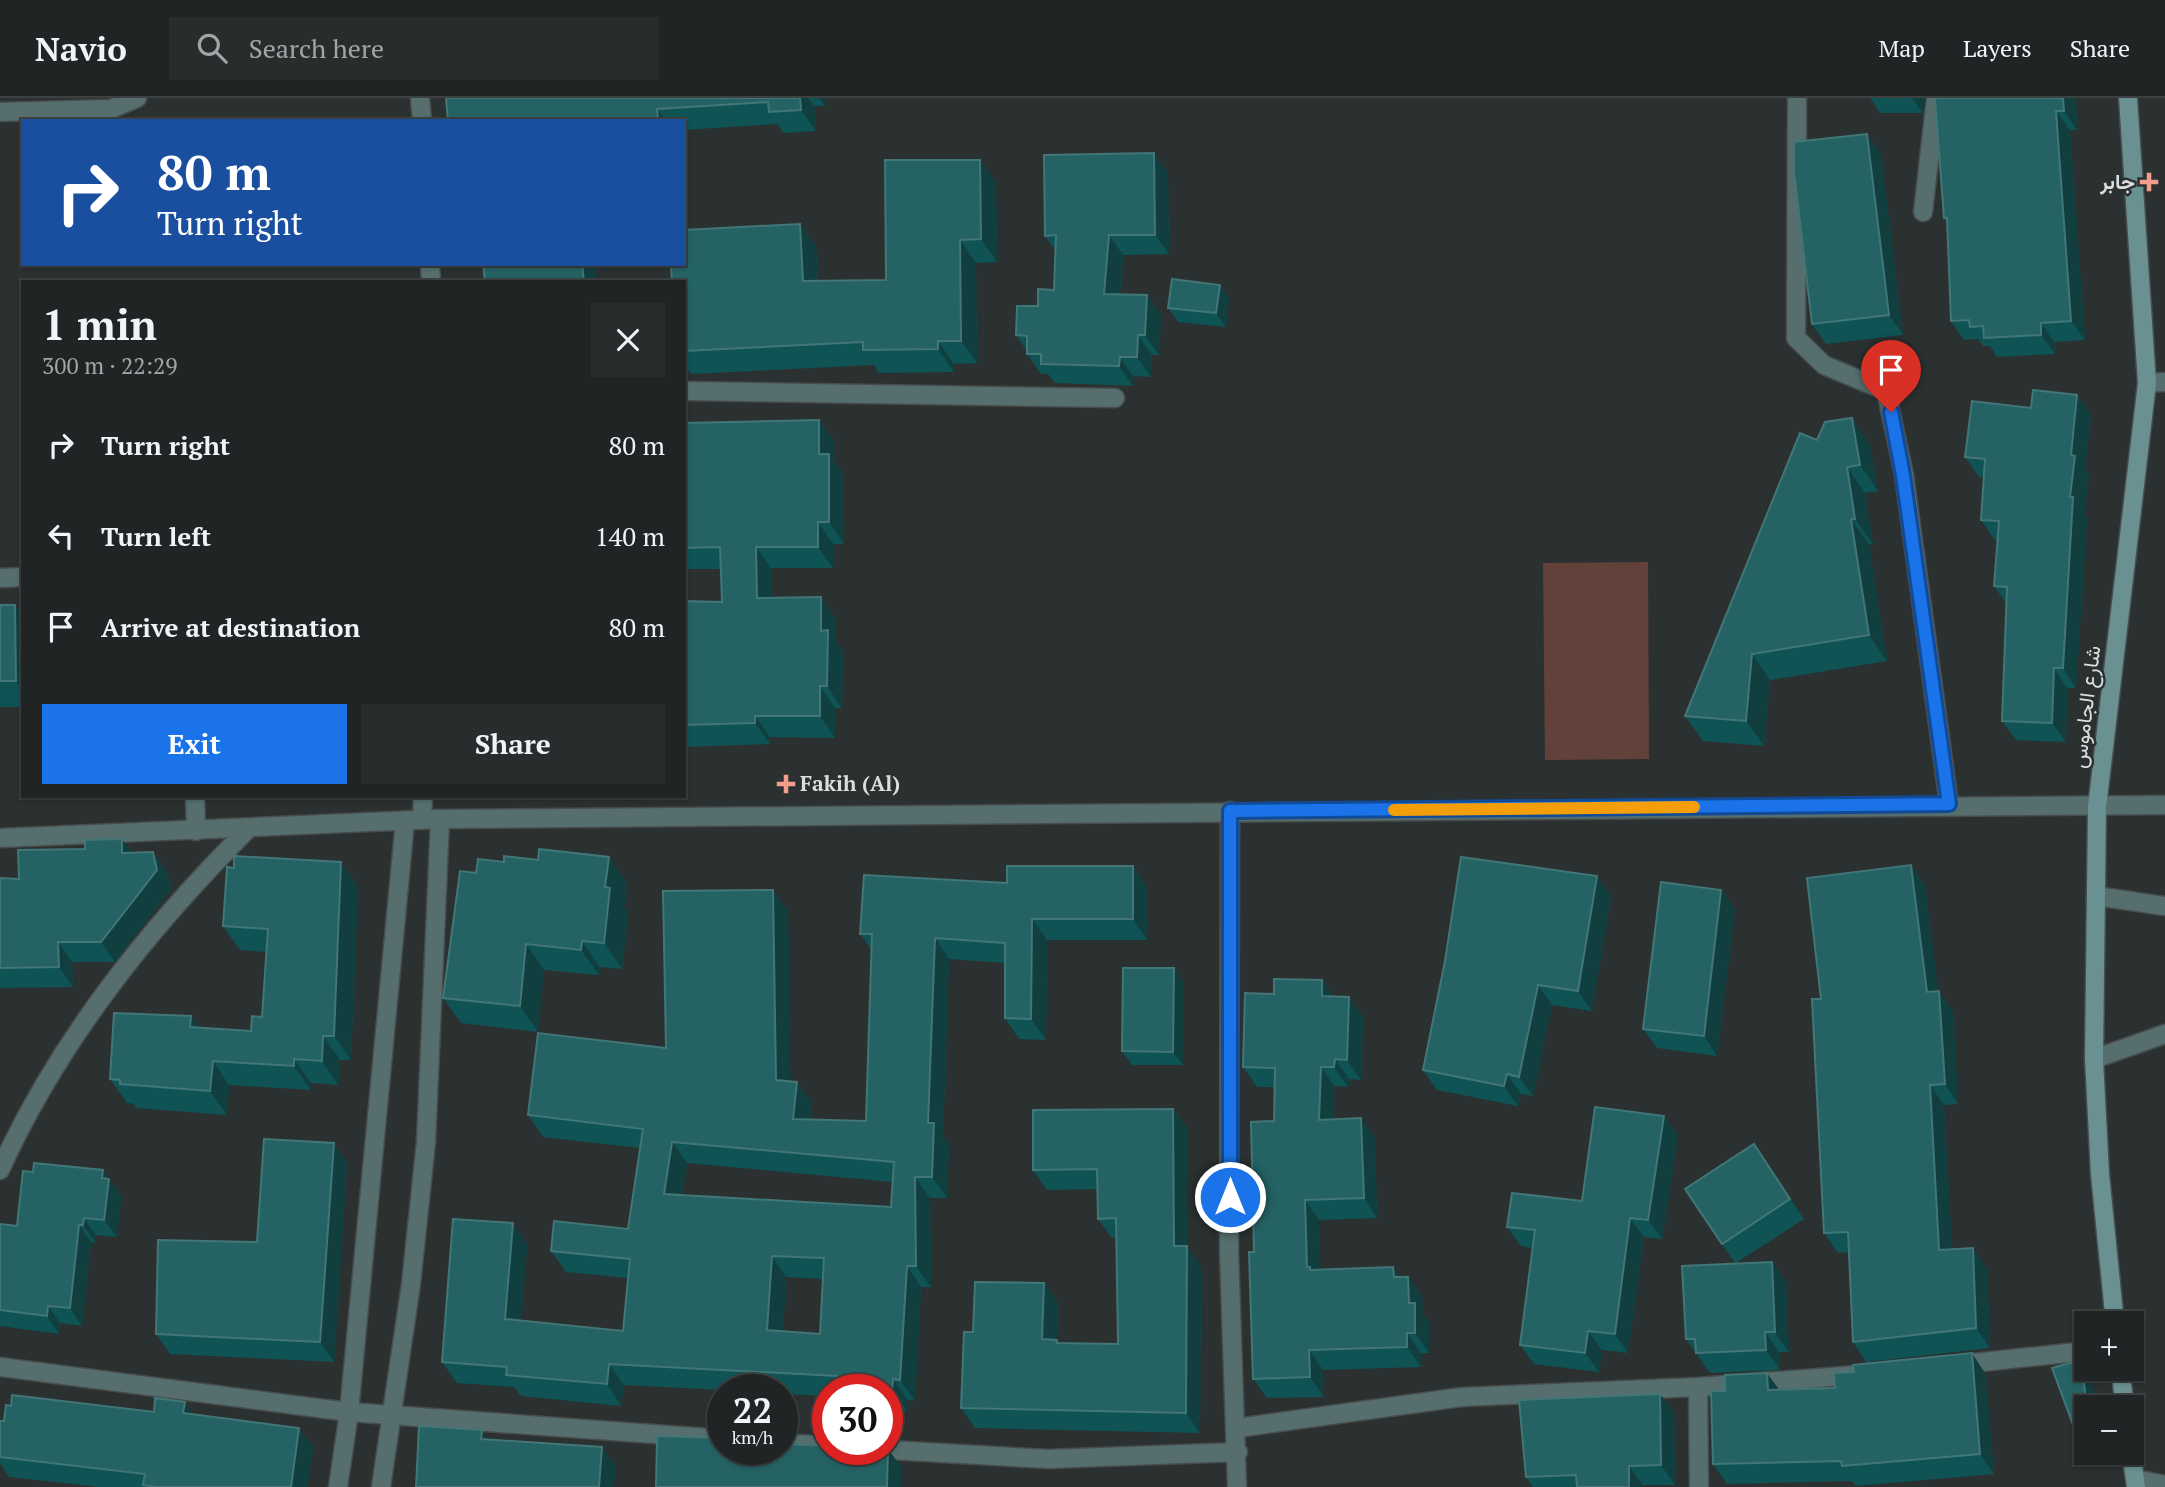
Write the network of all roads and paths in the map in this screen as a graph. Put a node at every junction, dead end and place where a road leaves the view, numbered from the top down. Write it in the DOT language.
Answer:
graph roads {
  1 [pos="137,98"];
  2 [pos="420,98"];
  3 [pos="1797,98"];
  4 [pos="1936,98"];
  5 [pos="2128,98"];
  6 [pos="0,112"];
  7 [pos="422,119"];
  8 [pos="1923,212"];
  9 [pos="2156,383"];
  10 [pos="686,391"];
  11 [pos="1115,398"];
  12 [pos="21,577"];
  13 [pos="0,578"];
  14 [pos="195,798"];
  15 [pos="423,798"];
  16 [pos="1949,804"];
  17 [pos="2165,805"];
  18 [pos="2097,807"];
  19 [pos="1230,811"];
  20 [pos="422,820"];
  21 [pos="249,828"];
  22 [pos="196,831"];
  23 [pos="0,838"];
  24 [pos="2096,896"];
  25 [pos="2165,906"];
  26 [pos="2165,1034"];
  27 [pos="2094,1059"];
  28 [pos="0,1170"];
  29 [pos="2114,1311"];
  30 [pos="2074,1352"];
  31 [pos="0,1367"];
  32 [pos="1935,1367"];
  33 [pos="1880,1373"];
  34 [pos="1698,1387"];
  35 [pos="349,1412"];
  36 [pos="391,1416"];
  37 [pos="1237,1429"];
  38 [pos="707,1438"];
  39 [pos="903,1451"];
  40 [pos="1238,1452"];
  41 [pos="2133,1465"];
  42 [pos="2135,1483"];
  43 [pos="2165,1485"];
  44 [pos="338,1487"];
  45 [pos="381,1487"];
  46 [pos="1237,1487"];
  47 [pos="1699,1487"];
  1 -- 6 [label="street"];
  2 -- 7 [label="street"];
  3 -- 16 [label="street"];
  4 -- 8 [label="street"];
  5 -- 9 [label="street, شارع الجاموس"];
  9 -- 18 [label="street, شارع الجاموس"];
  10 -- 11 [label="street"];
  12 -- 13 [label="street"];
  14 -- 22 [label="street"];
  15 -- 20 [label="street"];
  16 -- 18 [label="street"];
  16 -- 19 [label="street"];
  17 -- 18 [label="street"];
  18 -- 24 [label="street, شارع الجاموس"];
  19 -- 20 [label="street"];
  19 -- 37 [label="street"];
  20 -- 21 [label="street"];
  20 -- 35 [label="street"];
  20 -- 36 [label="street"];
  21 -- 22 [label="street"];
  21 -- 28 [label="street"];
  22 -- 23 [label="street"];
  24 -- 25 [label="street"];
  24 -- 27 [label="street, شارع الجاموس"];
  26 -- 27 [label="street"];
  27 -- 29 [label="street, شارع الجاموس"];
  30 -- 32 [label="street"];
  31 -- 35 [label="street"];
  33 -- 34 [label="street"];
  34 -- 37 [label="street"];
  34 -- 47 [label="street"];
  35 -- 36 [label="street"];
  35 -- 44 [label="street"];
  36 -- 38 [label="street"];
  36 -- 45 [label="street"];
  37 -- 40 [label="street"];
  39 -- 40 [label="street"];
  40 -- 46 [label="street"];
  41 -- 42 [label="street"];
  42 -- 43 [label="street"];
}
